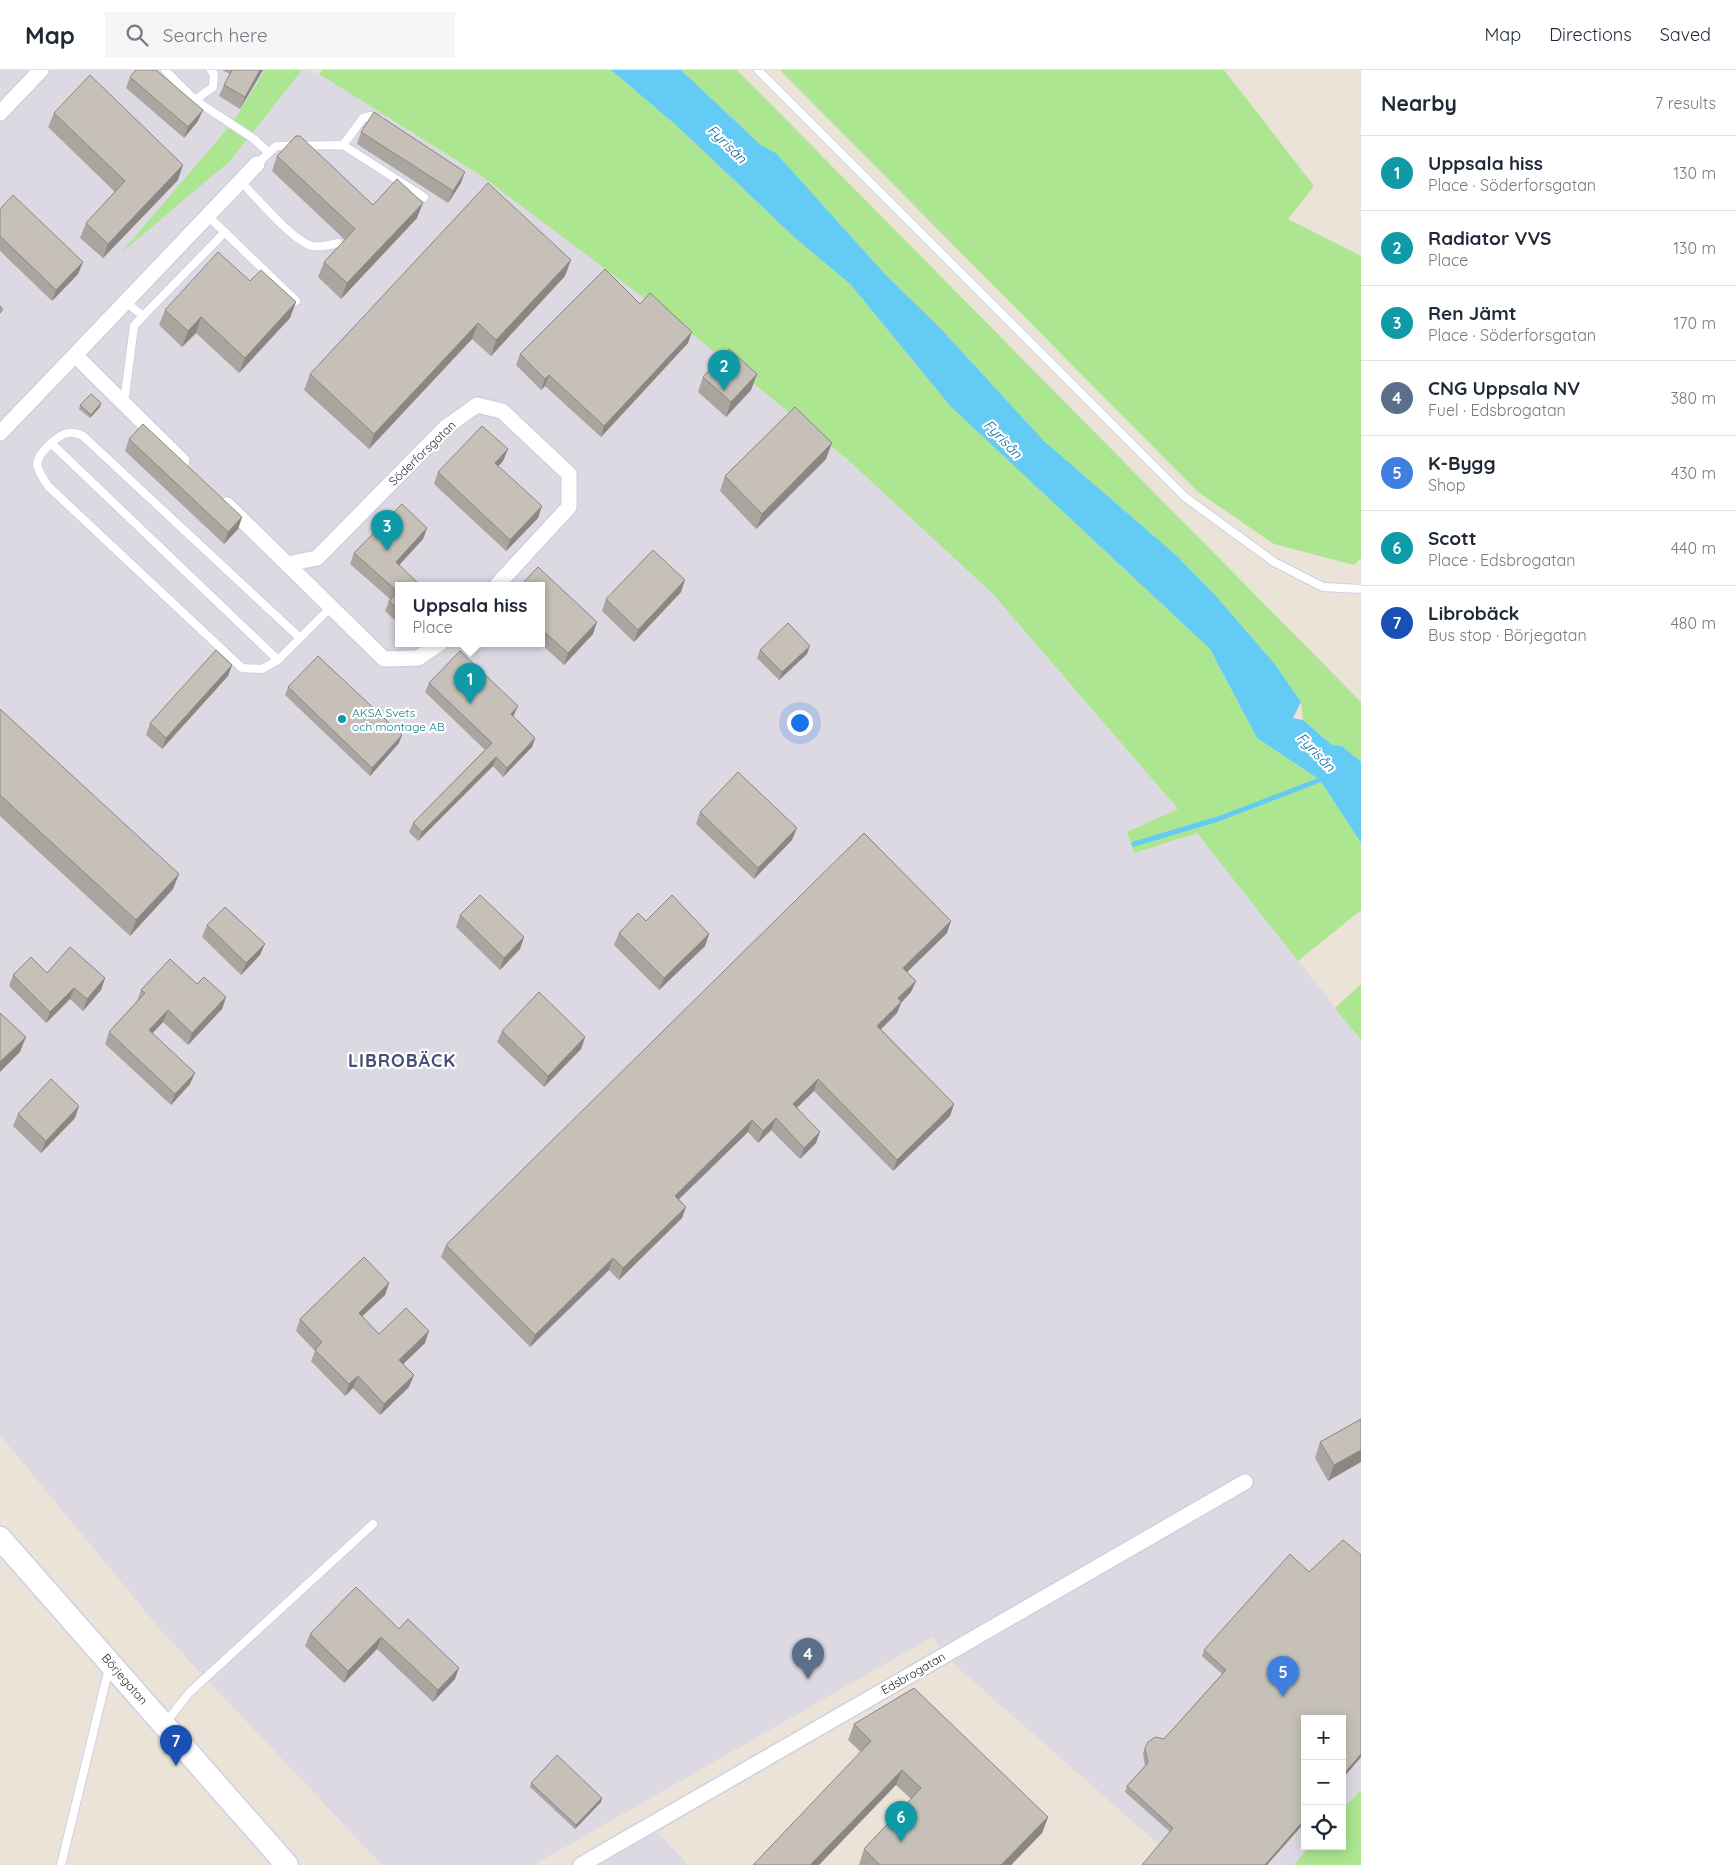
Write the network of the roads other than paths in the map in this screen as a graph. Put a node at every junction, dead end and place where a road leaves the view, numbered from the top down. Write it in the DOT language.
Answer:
graph roads {
  1 [pos="40,70"];
  2 [pos="165,70"];
  3 [pos="211,70"];
  4 [pos="758,70"];
  5 [pos="195,100"];
  6 [pos="0,113"];
  7 [pos="385,123"];
  8 [pos="343,145"];
  9 [pos="269,153"];
  10 [pos="257,164"];
  11 [pos="241,182"];
  12 [pos="424,197"];
  13 [pos="208,216"];
  14 [pos="225,232"];
  15 [pos="338,243"];
  16 [pos="296,301"];
  17 [pos="126,302"];
  18 [pos="143,316"];
  19 [pos="75,355"];
  20 [pos="124,404"];
  21 [pos="0,433"];
  22 [pos="51,444"];
  23 [pos="195,474"];
  24 [pos="216,494"];
  25 [pos="287,564"];
  26 [pos="501,582"];
  27 [pos="1361,589"];
  28 [pos="331,607"];
  29 [pos="300,638"];
  30 [pos="434,647"];
  31 [pos="278,660"];
  32 [pos="1245,1482"];
  33 [pos="373,1524"];
  34 [pos="0,1538"];
  35 [pos="111,1662"];
  36 [pos="165,1724"];
  37 [pos="249,1821"];
  38 [pos="61,1865"];
  39 [pos="287,1865"];
  40 [pos="296,1865"];
  41 [pos="581,1865"];
  1 -- 6 [label="street"];
  2 -- 5 [label="lane"];
  3 -- 5 [label="lane"];
  4 -- 27 [label="lane"];
  5 -- 9 [label="lane"];
  7 -- 8 [label="lane"];
  8 -- 9 [label="lane"];
  8 -- 12 [label="lane"];
  9 -- 10 [label="lane"];
  10 -- 11 [label="street"];
  11 -- 13 [label="street"];
  11 -- 15 [label="lane"];
  13 -- 14 [label="lane"];
  13 -- 17 [label="street"];
  14 -- 16 [label="lane"];
  14 -- 18 [label="lane"];
  17 -- 18 [label="lane"];
  17 -- 19 [label="street"];
  18 -- 20 [label="lane"];
  19 -- 20 [label="street"];
  19 -- 21 [label="street"];
  20 -- 23 [label="street"];
  22 -- 29 [label="lane"];
  22 -- 31 [label="lane"];
  22 -- 31 [label="lane"];
  24 -- 25 [label="street"];
  25 -- 26 [label="street, Söderforsgatan"];
  25 -- 28 [label="street"];
  28 -- 29 [label="lane"];
  28 -- 30 [label="street"];
  29 -- 31 [label="lane"];
  32 -- 41 [label="street, Edsbrogatan"];
  33 -- 36 [label="lane"];
  34 -- 35 [label="main road, Börjegatan"];
  35 -- 36 [label="main road, Börjegatan"];
  35 -- 38 [label="lane"];
  36 -- 37 [label="main road, Börjegatan"];
  37 -- 39 [label="main road, Börjegatan"];
  37 -- 40 [label="main road, Börjegatan"];
}
